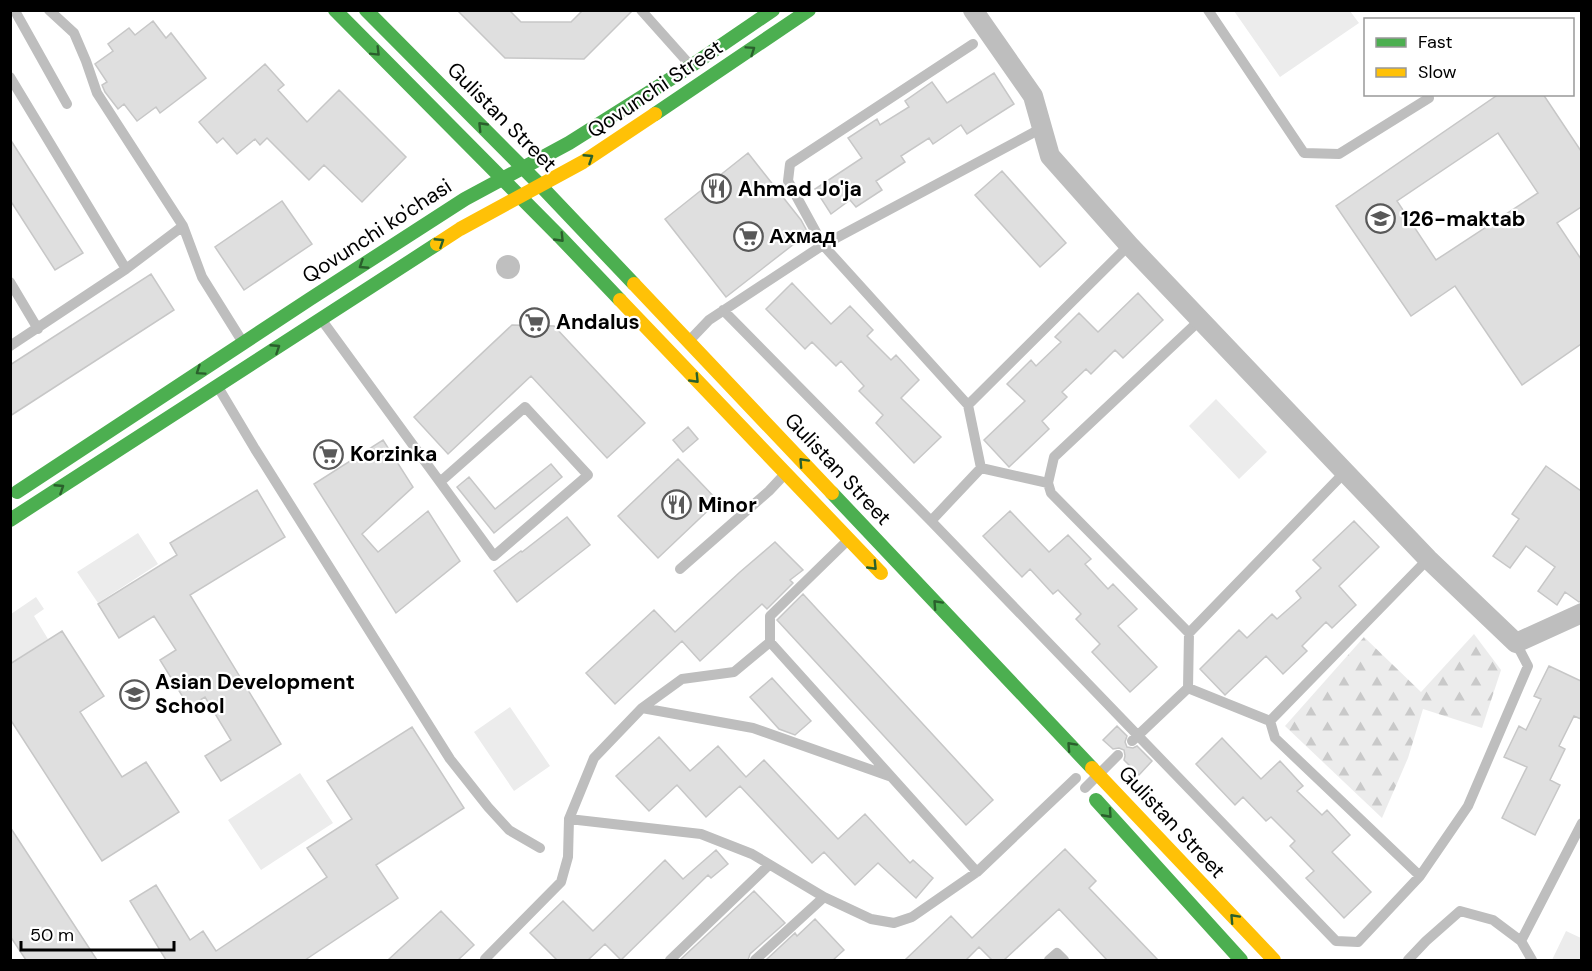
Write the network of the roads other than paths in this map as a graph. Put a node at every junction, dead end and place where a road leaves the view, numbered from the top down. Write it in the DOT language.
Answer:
graph roads {
  1 [pos="49,10"];
  2 [pos="335,10"];
  3 [pos="366,10"];
  4 [pos="641,10"];
  5 [pos="773,10"];
  6 [pos="809,10"];
  7 [pos="973,10"];
  8 [pos="1208,10"];
  9 [pos="16,11"];
  10 [pos="10,14"];
  11 [pos="973,44"];
  12 [pos="691,66"];
  13 [pos="10,77"];
  14 [pos="703,83"];
  15 [pos="1429,98"];
  16 [pos="67,104"];
  17 [pos="1042,128"];
  18 [pos="523,168"];
  19 [pos="502,178"];
  20 [pos="540,185"];
  21 [pos="519,196"];
  22 [pos="183,226"];
  23 [pos="823,245"];
  24 [pos="1129,245"];
  25 [pos="126,269"];
  26 [pos="10,282"];
  27 [pos="723,310"];
  28 [pos="321,319"];
  29 [pos="1200,320"];
  30 [pos="38,329"];
  31 [pos="688,342"];
  32 [pos="243,343"];
  33 [pos="10,346"];
  34 [pos="673,357"];
  35 [pos="255,362"];
  36 [pos="217,386"];
  37 [pos="968,405"];
  38 [pos="981,468"];
  39 [pos="1345,472"];
  40 [pos="786,473"];
  41 [pos="441,483"];
  42 [pos="1048,483"];
  43 [pos="12,494"];
  44 [pos="24,511"];
  45 [pos="10,520"];
  46 [pos="931,521"];
  47 [pos="848,540"];
  48 [pos="1428,559"];
  49 [pos="680,569"];
  50 [pos="889,582"];
  51 [pos="1581,614"];
  52 [pos="1189,633"];
  53 [pos="770,642"];
  54 [pos="1516,643"];
  55 [pos="1188,688"];
  56 [pos="642,708"];
  57 [pos="1270,721"];
  58 [pos="1135,738"];
  59 [pos="1118,755"];
  60 [pos="1098,775"];
  61 [pos="889,776"];
  62 [pos="1076,779"];
  63 [pos="569,819"];
  64 [pos="1581,823"];
  65 [pos="540,848"];
  66 [pos="769,865"];
  67 [pos="977,872"];
  68 [pos="1420,876"];
  69 [pos="824,897"];
  70 [pos="1521,941"];
  71 [pos="486,960"];
  72 [pos="670,960"];
  73 [pos="755,960"];
  74 [pos="1049,960"];
  75 [pos="1064,960"];
  76 [pos="1241,960"];
  77 [pos="1274,960"];
  78 [pos="1408,960"];
  79 [pos="1532,960"];
  1 -- 22 [label="lane"];
  2 -- 19 [label="main road, Gulistan Street, one-way"];
  18 -- 3 [label="main road, Gulistan Street, one-way"];
  4 -- 12 [label="lane"];
  5 -- 12 [label="main road, Qovunchi ko'chasi"];
  14 -- 6 [label="main road, Qovunchi Street, one-way"];
  7 -- 17 [label="street"];
  8 -- 15 [label="lane"];
  9 -- 10 [label="lane"];
  9 -- 16 [label="lane"];
  11 -- 23 [label="lane"];
  12 -- 14 [label="lane"];
  12 -- 18 [label="main road, Qovunchi ko'chasi"];
  13 -- 25 [label="lane"];
  20 -- 14 [label="main road, Qovunchi Street, one-way"];
  17 -- 23 [label="lane"];
  17 -- 24 [label="street"];
  18 -- 19 [label="main road, Qovunchi ko'chasi"];
  18 -- 20 [label="main road, Gulistan Street"];
  18 -- 21 [label="main road"];
  19 -- 21 [label="main road, Gulistan Street"];
  19 -- 32 [label="main road, Qovunchi ko'chasi, one-way"];
  20 -- 21 [label="main road, Qovunchi Street"];
  20 -- 31 [label="main road, Gulistan Street"];
  28 -- 21 [label="main road, Qovunchi ko'chasi, one-way"];
  21 -- 34 [label="main road, Gulistan Street, one-way"];
  22 -- 25 [label="lane"];
  22 -- 32 [label="lane"];
  23 -- 27 [label="lane"];
  23 -- 37 [label="lane"];
  24 -- 29 [label="street"];
  24 -- 37 [label="lane"];
  25 -- 30 [label="lane"];
  26 -- 30 [label="lane"];
  27 -- 31 [label="lane"];
  27 -- 46 [label="lane"];
  35 -- 28 [label="main road, Qovunchi ko'chasi, one-way"];
  28 -- 41 [label="lane"];
  29 -- 39 [label="street"];
  29 -- 42 [label="lane"];
  30 -- 33 [label="lane"];
  31 -- 34 [label="lane"];
  60 -- 31 [label="main road, Gulistan Street, one-way"];
  32 -- 35 [label="lane"];
  32 -- 43 [label="main road, Qovunchi ko'chasi, one-way"];
  34 -- 40 [label="main road, Gulistan Street, one-way"];
  35 -- 36 [label="main road, Qovunchi ko'chasi"];
  44 -- 36 [label="main road, Qovunchi ko'chasi, one-way"];
  36 -- 65 [label="lane"];
  37 -- 38 [label="lane"];
  38 -- 42 [label="lane"];
  38 -- 46 [label="lane"];
  39 -- 48 [label="street"];
  39 -- 52 [label="lane"];
  40 -- 47 [label="main road, Gulistan Street"];
  40 -- 49 [label="lane"];
  41 -- 41 [label="lane"];
  42 -- 52 [label="lane"];
  43 -- 44 [label="lane"];
  44 -- 45 [label="main road, Qovunchi ko'chasi"];
  46 -- 58 [label="lane"];
  47 -- 50 [label="main road, Gulistan Street, one-way"];
  47 -- 53 [label="lane"];
  48 -- 54 [label="street"];
  48 -- 57 [label="lane"];
  51 -- 54 [label="street"];
  52 -- 55 [label="lane"];
  53 -- 56 [label="lane"];
  53 -- 61 [label="lane"];
  54 -- 68 [label="lane"];
  55 -- 57 [label="lane"];
  55 -- 58 [label="lane"];
  56 -- 61 [label="lane"];
  56 -- 63 [label="lane"];
  57 -- 68 [label="lane"];
  58 -- 68 [label="lane"];
  59 -- 60 [label="lane"];
  60 -- 62 [label="lane"];
  77 -- 60 [label="main road, Gulistan Street, one-way"];
  61 -- 67 [label="lane"];
  62 -- 67 [label="lane"];
  62 -- 76 [label="main road, Gulistan Street, one-way"];
  63 -- 66 [label="lane"];
  63 -- 71 [label="lane"];
  64 -- 70 [label="lane"];
  66 -- 69 [label="lane"];
  66 -- 72 [label="lane"];
  67 -- 69 [label="lane"];
  69 -- 73 [label="lane"];
  70 -- 78 [label="lane"];
  70 -- 79 [label="lane"];
  74 -- 75 [label="lane"];
}
